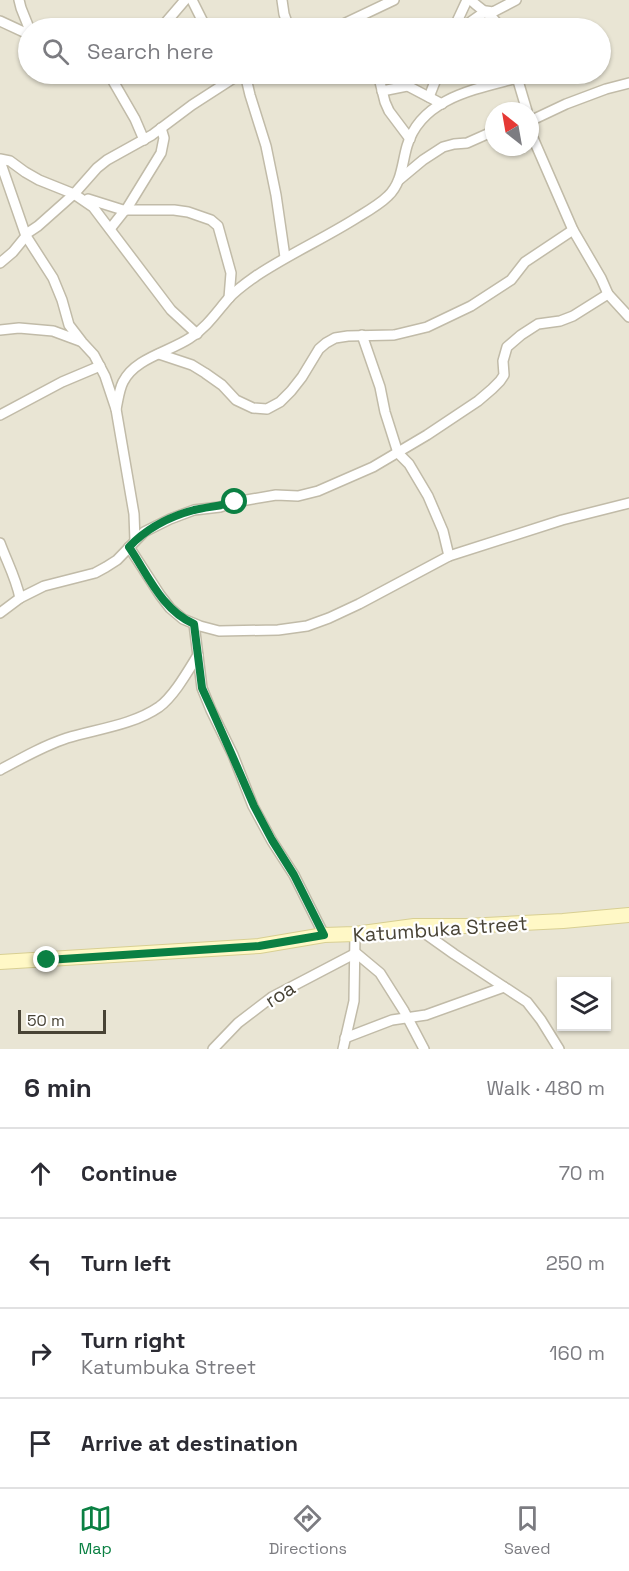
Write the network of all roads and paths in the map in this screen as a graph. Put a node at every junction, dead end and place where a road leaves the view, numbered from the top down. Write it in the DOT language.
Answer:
graph roads {
  1 [pos="19,0"];
  2 [pos="185,0"];
  3 [pos="192,0"];
  4 [pos="282,0"];
  5 [pos="394,0"];
  6 [pos="469,0"];
  7 [pos="516,0"];
  8 [pos="486,11"];
  9 [pos="25,18"];
  10 [pos="170,18"];
  11 [pos="201,18"];
  12 [pos="285,18"];
  13 [pos="359,18"];
  14 [pos="459,18"];
  15 [pos="476,18"];
  16 [pos="493,18"];
  17 [pos="0,21"];
  18 [pos="18,29"];
  19 [pos="629,83"];
  20 [pos="115,84"];
  21 [pos="218,84"];
  22 [pos="246,84"];
  23 [pos="380,84"];
  24 [pos="403,84"];
  25 [pos="434,84"];
  26 [pos="489,84"];
  27 [pos="519,84"];
  28 [pos="407,86"];
  29 [pos="382,91"];
  30 [pos="429,97"];
  31 [pos="524,102"];
  32 [pos="441,104"];
  33 [pos="539,118"];
  34 [pos="161,128"];
  35 [pos="485,135"];
  36 [pos="410,139"];
  37 [pos="144,140"];
  38 [pos="539,152"];
  39 [pos="0,160"];
  40 [pos="399,180"];
  41 [pos="74,194"];
  42 [pos="125,210"];
  43 [pos="110,229"];
  44 [pos="573,230"];
  45 [pos="26,235"];
  46 [pos="285,258"];
  47 [pos="0,262"];
  48 [pos="608,294"];
  49 [pos="229,298"];
  50 [pos="629,316"];
  51 [pos="0,330"];
  52 [pos="196,334"];
  53 [pos="362,334"];
  54 [pos="82,342"];
  55 [pos="159,354"];
  56 [pos="100,366"];
  57 [pos="116,409"];
  58 [pos="0,415"];
  59 [pos="398,453"];
  60 [pos="629,503"];
  61 [pos="0,543"];
  62 [pos="132,544"];
  63 [pos="449,556"];
  64 [pos="20,598"];
  65 [pos="0,613"];
  66 [pos="194,624"];
  67 [pos="198,655"];
  68 [pos="0,770"];
  69 [pos="629,915"];
  70 [pos="414,926"];
  71 [pos="355,934"];
  72 [pos="324,935"];
  73 [pos="356,953"];
  74 [pos="0,962"];
  75 [pos="504,987"];
  76 [pos="406,1018"];
  77 [pos="345,1038"];
  78 [pos="213,1049"];
  79 [pos="343,1049"];
  80 [pos="424,1049"];
  81 [pos="559,1049"];
  1 -- 9 [label="street"];
  2 -- 10 [label="street"];
  3 -- 11 [label="street"];
  4 -- 12 [label="street"];
  5 -- 13 [label="street"];
  6 -- 8 [label="street"];
  6 -- 14 [label="street"];
  7 -- 8 [label="street"];
  8 -- 15 [label="street"];
  8 -- 16 [label="street"];
  17 -- 18 [label="street"];
  19 -- 33 [label="street"];
  20 -- 37 [label="street"];
  21 -- 34 [label="street"];
  22 -- 46 [label="street"];
  23 -- 29 [label="street"];
  24 -- 28 [label="street"];
  25 -- 30 [label="street"];
  26 -- 32 [label="street"];
  27 -- 31 [label="street"];
  28 -- 29 [label="street"];
  28 -- 30 [label="street"];
  29 -- 36 [label="street"];
  30 -- 32 [label="street"];
  32 -- 36 [label="street"];
  34 -- 37 [label="street"];
  34 -- 42 [label="street"];
  35 -- 40 [label="street"];
  36 -- 40 [label="street"];
  37 -- 41 [label="street"];
  38 -- 44 [label="street"];
  39 -- 41 [label="street"];
  39 -- 45 [label="street"];
  40 -- 46 [label="street"];
  41 -- 42 [label="street"];
  41 -- 43 [label="street"];
  41 -- 45 [label="street"];
  42 -- 43 [label="street"];
  42 -- 49 [label="street"];
  43 -- 52 [label="street"];
  44 -- 48 [label="street"];
  44 -- 53 [label="street"];
  45 -- 47 [label="street"];
  45 -- 54 [label="street"];
  46 -- 49 [label="street"];
  48 -- 50 [label="street"];
  48 -- 59 [label="street"];
  49 -- 52 [label="street"];
  51 -- 54 [label="street"];
  52 -- 55 [label="street"];
  53 -- 55 [label="street"];
  53 -- 59 [label="street"];
  54 -- 56 [label="street"];
  55 -- 57 [label="street"];
  56 -- 57 [label="street"];
  56 -- 58 [label="street"];
  57 -- 62 [label="street"];
  59 -- 62 [label="street"];
  59 -- 63 [label="street"];
  60 -- 63 [label="street"];
  61 -- 64 [label="street"];
  62 -- 64 [label="street"];
  62 -- 66 [label="street"];
  63 -- 66 [label="street"];
  64 -- 65 [label="street"];
  66 -- 67 [label="street"];
  67 -- 68 [label="street"];
  67 -- 72 [label="street"];
  69 -- 70 [label="main road, Katumbuka Street"];
  70 -- 71 [label="main road, Katumbuka Street"];
  70 -- 75 [label="street"];
  71 -- 72 [label="main road, Katumbuka Street"];
  71 -- 73 [label="street"];
  72 -- 74 [label="main road, Katumbuka Street"];
  73 -- 76 [label="street"];
  73 -- 77 [label="street"];
  73 -- 78 [label="street, roa"];
  75 -- 76 [label="street"];
  75 -- 81 [label="street"];
  76 -- 77 [label="street"];
  76 -- 80 [label="street"];
  77 -- 79 [label="street"];
}
